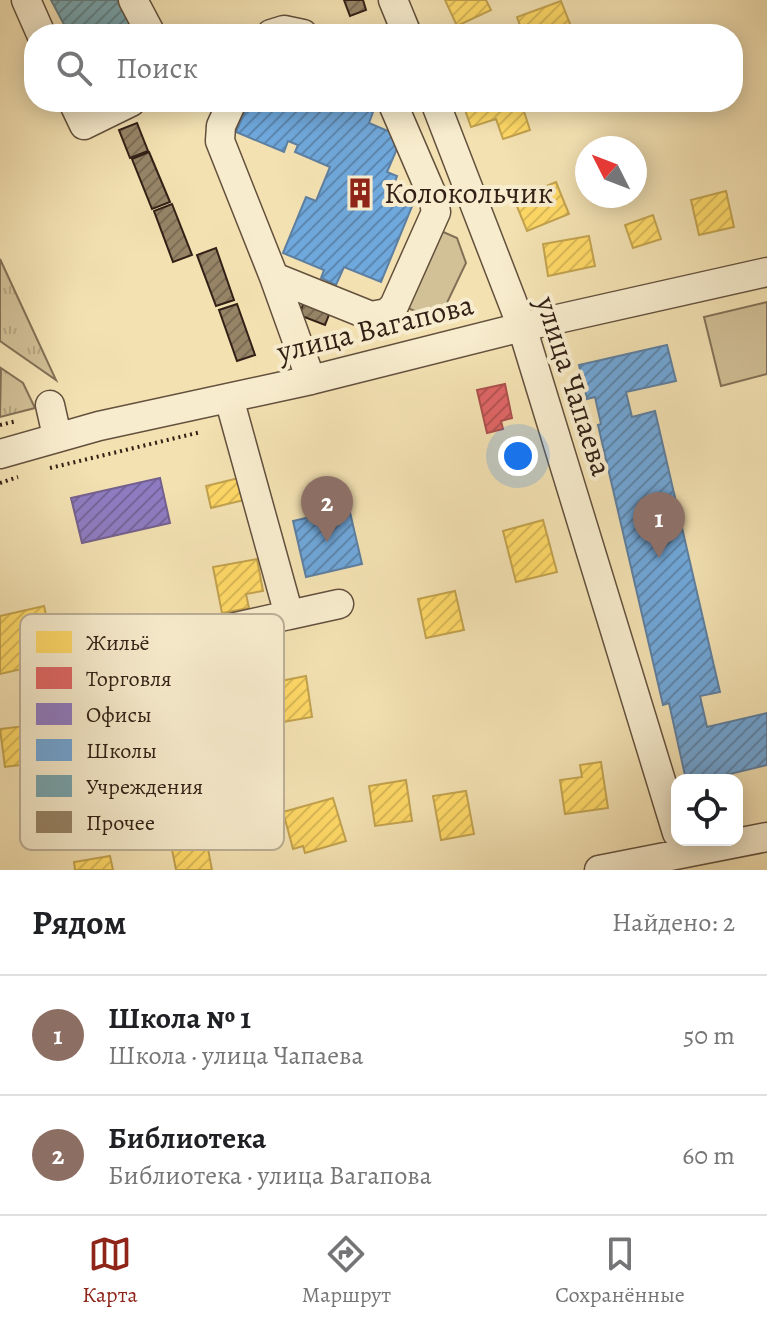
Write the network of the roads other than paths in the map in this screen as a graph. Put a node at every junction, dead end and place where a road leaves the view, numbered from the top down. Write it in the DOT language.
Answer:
graph roads {
  1 [pos="26,0"];
  2 [pos="133,0"];
  3 [pos="393,0"];
  4 [pos="37,24"];
  5 [pos="146,24"];
  6 [pos="403,24"];
  7 [pos="78,112"];
  8 [pos="111,112"];
  9 [pos="227,112"];
  10 [pos="396,112"];
  11 [pos="439,112"];
  12 [pos="448,132"];
  13 [pos="412,147"];
  14 [pos="767,272"];
  15 [pos="274,277"];
  16 [pos="522,327"];
  17 [pos="311,380"];
  18 [pos="229,398"];
  19 [pos="50,405"];
  20 [pos="57,436"];
  21 [pos="0,454"];
  22 [pos="339,604"];
  23 [pos="289,615"];
  24 [pos="284,616"];
  25 [pos="767,837"];
  26 [pos="682,850"];
  27 [pos="599,870"];
  1 -- 4 [label="street"];
  2 -- 5 [label="street"];
  3 -- 6 [label="street"];
  7 -- 8 [label="street"];
  9 -- 15 [label="street"];
  10 -- 13 [label="street"];
  11 -- 12 [label="street, улица Чапаева"];
  12 -- 13 [label="street"];
  12 -- 16 [label="street, улица Чапаева"];
  13 -- 15 [label="street"];
  14 -- 16 [label="street, улица Вагапова"];
  15 -- 17 [label="street"];
  16 -- 17 [label="street, улица Вагапова"];
  16 -- 26 [label="street, улица Чапаева"];
  17 -- 18 [label="street, улица Вагапова"];
  18 -- 20 [label="street, улица Вагапова"];
  18 -- 23 [label="street"];
  19 -- 20 [label="street"];
  20 -- 21 [label="street, улица Вагапова"];
  22 -- 23 [label="street"];
  23 -- 24 [label="street"];
  25 -- 26 [label="street"];
  26 -- 27 [label="street"];
}
